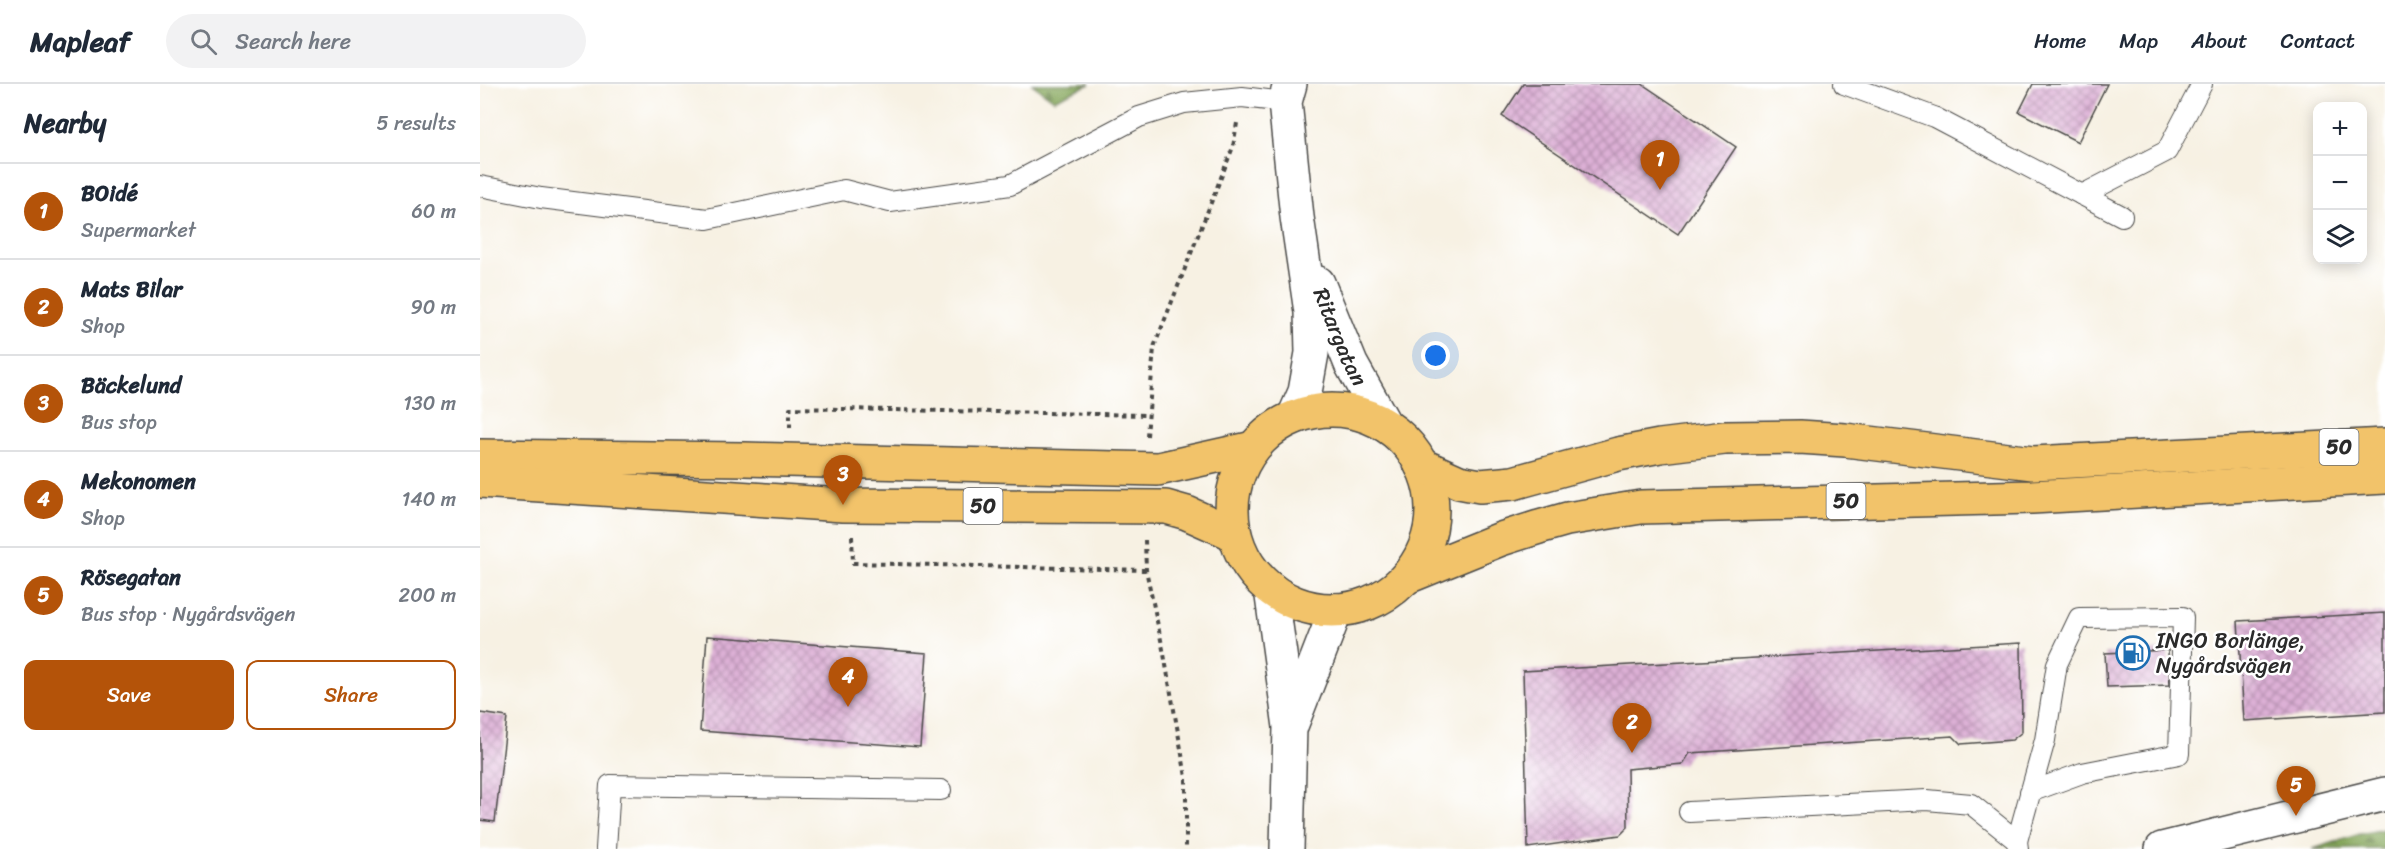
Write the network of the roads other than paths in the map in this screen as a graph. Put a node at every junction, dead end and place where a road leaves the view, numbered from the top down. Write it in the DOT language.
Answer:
graph roads {
  1 [pos="1844,84"];
  2 [pos="2202,84"];
  3 [pos="1288,93"];
  4 [pos="480,186"];
  5 [pos="2082,195"];
  6 [pos="2122,216"];
  7 [pos="1303,245"];
  8 [pos="1294,417"];
  9 [pos="1385,425"];
  10 [pos="2385,445"];
  11 [pos="1252,448"];
  12 [pos="480,456"];
  13 [pos="1421,465"];
  14 [pos="2385,477"];
  15 [pos="480,481"];
  16 [pos="1234,534"];
  17 [pos="1407,577"];
  18 [pos="1271,590"];
  19 [pos="1336,610"];
  20 [pos="1290,727"];
  21 [pos="941,790"];
  22 [pos="2030,792"];
  23 [pos="2385,794"];
  24 [pos="1689,812"];
  25 [pos="2018,845"];
  26 [pos="606,849"];
  27 [pos="1287,849"];
  28 [pos="2162,849"];
  1 -- 5 [label="lane"];
  2 -- 5 [label="lane"];
  3 -- 4 [label="lane"];
  3 -- 7 [label="street, Ritargatan"];
  5 -- 6 [label="lane"];
  7 -- 8 [label="street, Ritargatan"];
  7 -- 9 [label="street, Ritargatan"];
  8 -- 9 [label="highway"];
  8 -- 11 [label="highway"];
  9 -- 13 [label="highway"];
  10 -- 13 [label="highway, 50"];
  11 -- 12 [label="highway, 50"];
  11 -- 16 [label="highway"];
  13 -- 17 [label="highway"];
  14 -- 17 [label="highway, 50"];
  15 -- 16 [label="highway, 50"];
  16 -- 18 [label="highway"];
  17 -- 19 [label="highway"];
  18 -- 19 [label="highway"];
  18 -- 20 [label="street"];
  19 -- 20 [label="street"];
  20 -- 27 [label="street"];
  21 -- 26 [label="lane"];
  22 -- 22 [label="lane"];
  22 -- 25 [label="lane"];
  23 -- 28 [label="street"];
  24 -- 25 [label="lane"];
}
